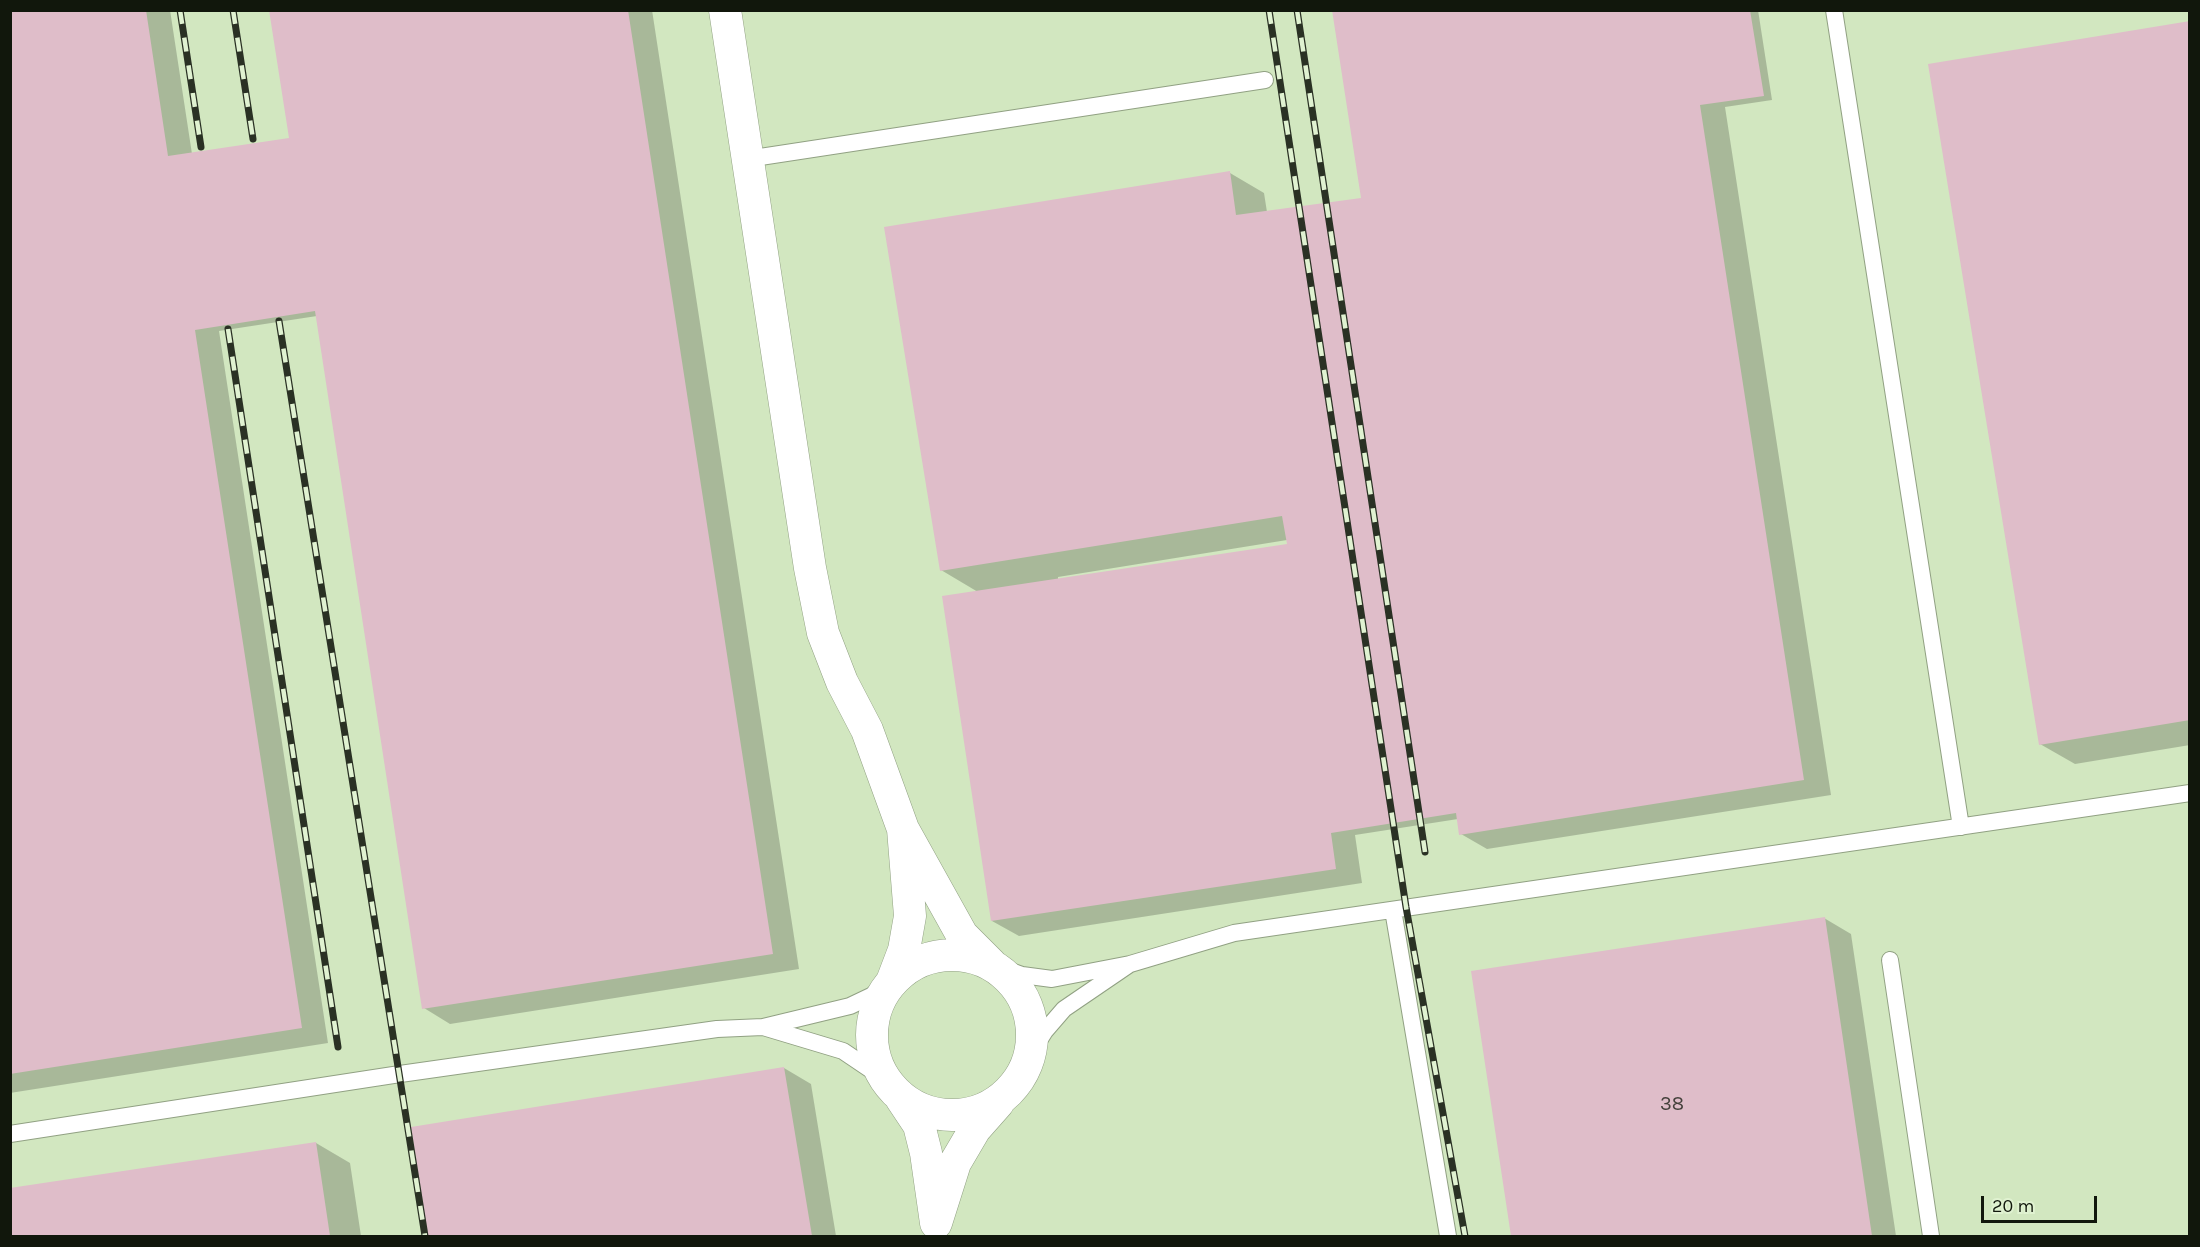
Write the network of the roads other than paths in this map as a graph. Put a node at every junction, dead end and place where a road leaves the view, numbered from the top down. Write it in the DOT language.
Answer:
graph roads {
  1 [pos="725,10"];
  2 [pos="1834,10"];
  3 [pos="1265,80"];
  4 [pos="747,159"];
  5 [pos="2190,794"];
  6 [pos="1962,827"];
  7 [pos="903,829"];
  8 [pos="1393,910"];
  9 [pos="1890,960"];
  10 [pos="991,964"];
  11 [pos="1130,964"];
  12 [pos="893,979"];
  13 [pos="763,1027"];
  14 [pos="1030,1055"];
  15 [pos="892,1088"];
  16 [pos="1001,1099"];
  17 [pos="10,1134"];
  18 [pos="935,1230"];
  19 [pos="1448,1236"];
  20 [pos="1931,1236"];
  1 -- 4 [label="street"];
  2 -- 6 [label="lane"];
  3 -- 4 [label="lane"];
  4 -- 7 [label="street"];
  5 -- 6 [label="lane"];
  6 -- 8 [label="lane"];
  7 -- 10 [label="street"];
  7 -- 12 [label="street"];
  8 -- 11 [label="lane"];
  8 -- 19 [label="lane"];
  9 -- 20 [label="lane"];
  10 -- 11 [label="lane"];
  10 -- 12 [label="street"];
  10 -- 14 [label="street"];
  11 -- 14 [label="lane"];
  12 -- 13 [label="lane"];
  12 -- 15 [label="street"];
  13 -- 15 [label="lane"];
  13 -- 17 [label="lane"];
  14 -- 16 [label="street"];
  15 -- 16 [label="street"];
  15 -- 18 [label="street"];
  16 -- 18 [label="street"];
}
